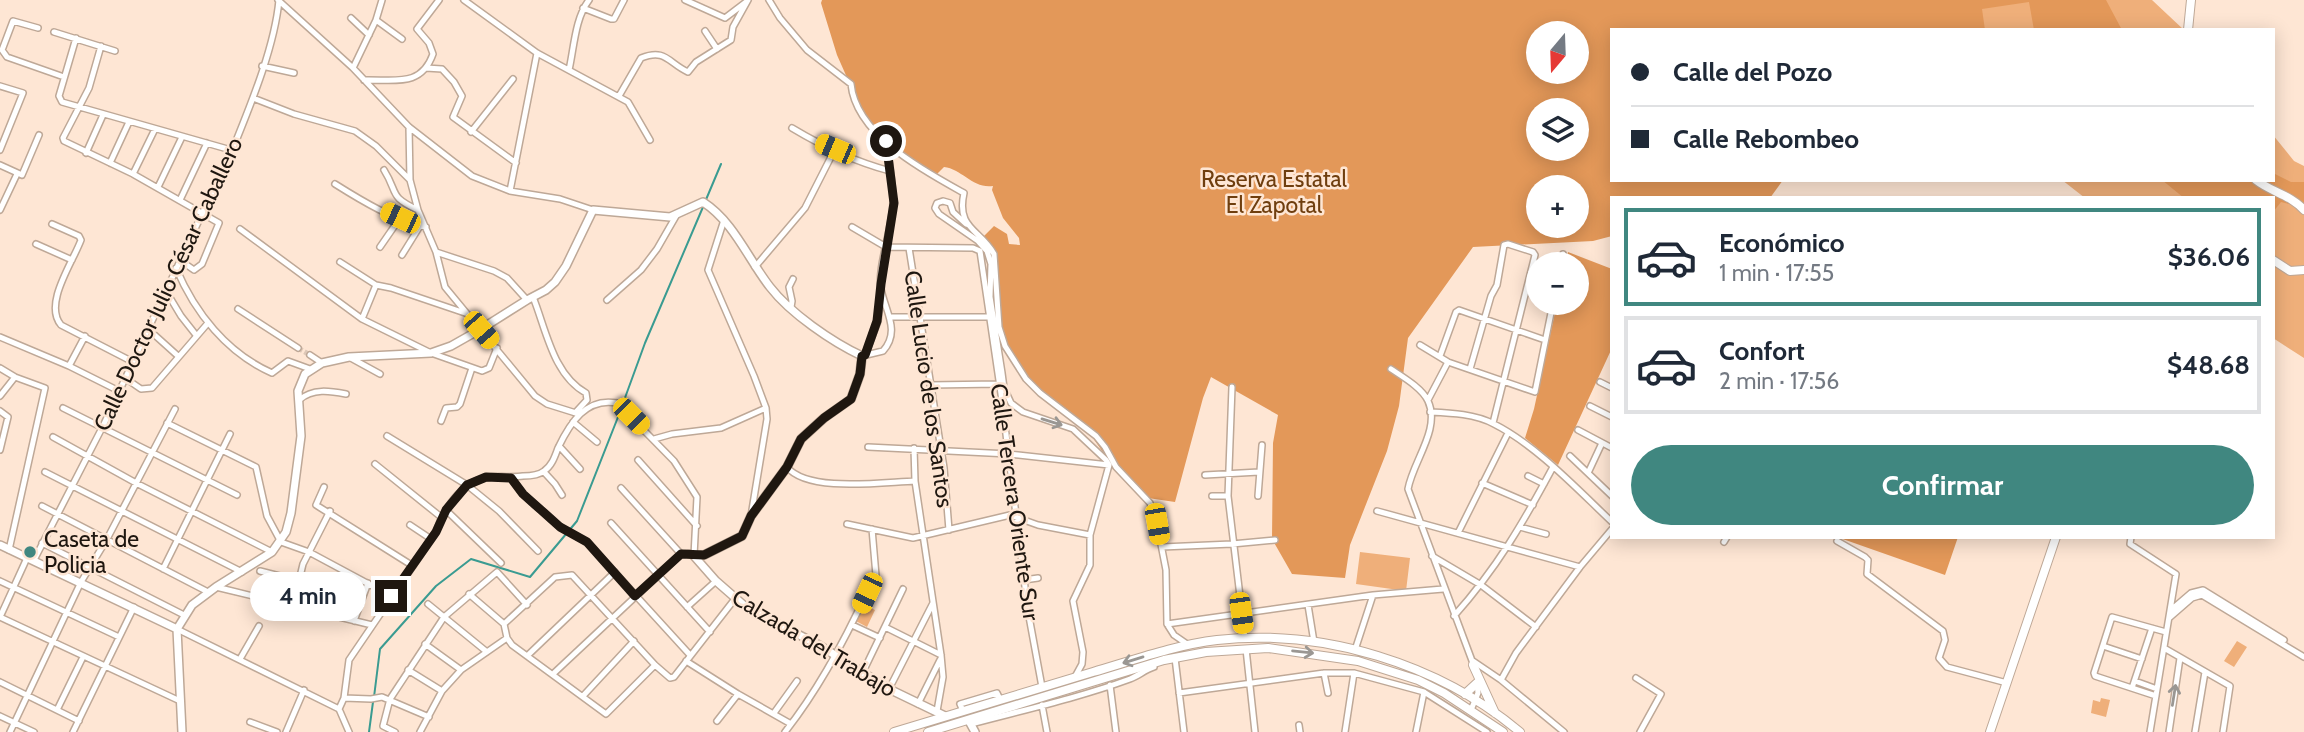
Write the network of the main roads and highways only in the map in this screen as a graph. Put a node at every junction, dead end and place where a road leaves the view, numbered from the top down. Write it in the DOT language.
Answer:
graph roads {
  1 [pos="2191,0"];
  2 [pos="2188,28"];
  3 [pos="2258,182"];
  4 [pos="2304,210"];
  5 [pos="2275,261"];
  6 [pos="2304,270"];
  7 [pos="2055,539"];
  8 [pos="1473,663"];
  9 [pos="1477,682"];
  10 [pos="1465,694"];
  11 [pos="1494,713"];
  12 [pos="1479,715"];
  13 [pos="971,726"];
  14 [pos="1490,731"];
  15 [pos="894,732"];
  16 [pos="928,732"];
  17 [pos="1503,732"];
  18 [pos="1520,732"];
  19 [pos="1990,732"];
  1 -- 2 [label="main road"];
  3 -- 4 [label="main road"];
  5 -- 6 [label="main road"];
  7 -- 19 [label="main road"];
  8 -- 11 [label="main road"];
  9 -- 10 [label="main road"];
  10 -- 11 [label="main road"];
  10 -- 15 [label="main road, one-way"];
  11 -- 18 [label="main road"];
  13 -- 12 [label="main road, one-way"];
  12 -- 14 [label="main road"];
  12 -- 17 [label="main road"];
  13 -- 16 [label="main road"];
}
